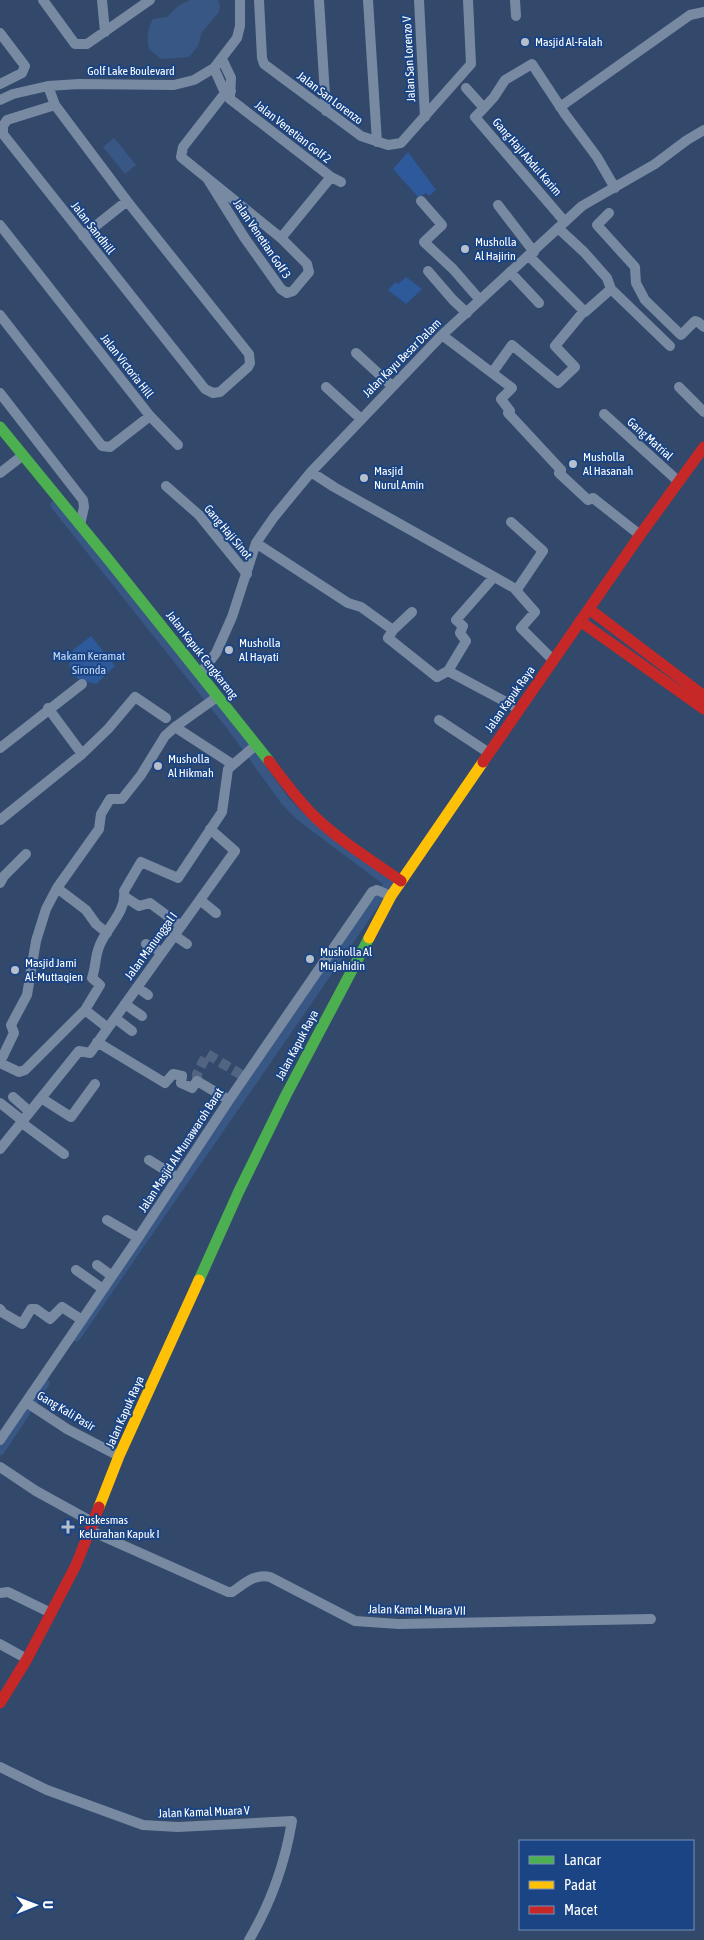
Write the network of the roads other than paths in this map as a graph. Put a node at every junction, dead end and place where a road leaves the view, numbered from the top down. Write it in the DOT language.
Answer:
graph roads {
  1 [pos="43,0"];
  2 [pos="102,0"];
  3 [pos="150,0"];
  4 [pos="240,0"];
  5 [pos="259,0"];
  6 [pos="319,0"];
  7 [pos="368,0"];
  8 [pos="419,0"];
  9 [pos="468,0"];
  10 [pos="515,0"];
  11 [pos="704,12"];
  12 [pos="516,16"];
  13 [pos="104,32"];
  14 [pos="0,33"];
  15 [pos="222,59"];
  16 [pos="214,68"];
  17 [pos="0,84"];
  18 [pos="48,86"];
  19 [pos="466,88"];
  20 [pos="229,95"];
  21 [pos="0,100"];
  22 [pos="55,105"];
  23 [pos="560,107"];
  24 [pos="484,108"];
  25 [pos="326,111"];
  26 [pos="425,117"];
  27 [pos="704,130"];
  28 [pos="377,142"];
  29 [pos="331,177"];
  30 [pos="207,178"];
  31 [pos="341,182"];
  32 [pos="615,188"];
  33 [pos="127,201"];
  34 [pos="421,201"];
  35 [pos="498,205"];
  36 [pos="609,213"];
  37 [pos="0,224"];
  38 [pos="562,225"];
  39 [pos="83,236"];
  40 [pos="281,238"];
  41 [pos="531,254"];
  42 [pos="428,271"];
  43 [pos="510,272"];
  44 [pos="611,288"];
  45 [pos="480,300"];
  46 [pos="539,304"];
  47 [pos="585,312"];
  48 [pos="467,313"];
  49 [pos="0,315"];
  50 [pos="704,327"];
  51 [pos="442,335"];
  52 [pos="670,346"];
  53 [pos="356,353"];
  54 [pos="492,373"];
  55 [pos="326,386"];
  56 [pos="392,386"];
  57 [pos="679,387"];
  58 [pos="0,393"];
  59 [pos="704,412"];
  60 [pos="604,414"];
  61 [pos="150,416"];
  62 [pos="361,419"];
  63 [pos="0,427"];
  64 [pos="178,445"];
  65 [pos="704,447"];
  66 [pos="22,456"];
  67 [pos="311,472"];
  68 [pos="0,473"];
  69 [pos="678,482"];
  70 [pos="166,486"];
  71 [pos="511,522"];
  72 [pos="80,524"];
  73 [pos="640,535"];
  74 [pos="256,543"];
  75 [pos="247,574"];
  76 [pos="493,578"];
  77 [pos="514,588"];
  78 [pos="412,612"];
  79 [pos="593,612"];
  80 [pos="584,624"];
  81 [pos="393,630"];
  82 [pos="553,660"];
  83 [pos="448,672"];
  84 [pos="200,674"];
  85 [pos="82,684"];
  86 [pos="704,696"];
  87 [pos="212,700"];
  88 [pos="48,708"];
  89 [pos="519,709"];
  90 [pos="704,709"];
  91 [pos="166,718"];
  92 [pos="439,720"];
  93 [pos="176,728"];
  94 [pos="255,746"];
  95 [pos="0,748"];
  96 [pos="489,753"];
  97 [pos="82,754"];
  98 [pos="232,764"];
  99 [pos="0,820"];
  100 [pos="210,829"];
  101 [pos="26,854"];
  102 [pos="401,881"];
  103 [pos="0,883"];
  104 [pos="57,888"];
  105 [pos="386,894"];
  106 [pos="125,896"];
  107 [pos="200,900"];
  108 [pos="216,913"];
  109 [pos="178,930"];
  110 [pos="107,933"];
  111 [pos="146,944"];
  112 [pos="187,944"];
  113 [pos="162,952"];
  114 [pos="137,987"];
  115 [pos="148,996"];
  116 [pos="125,1004"];
  117 [pos="85,1010"];
  118 [pos="142,1016"];
  119 [pos="115,1018"];
  120 [pos="108,1028"];
  121 [pos="132,1031"];
  122 [pos="97,1042"];
  123 [pos="0,1063"];
  124 [pos="95,1084"];
  125 [pos="13,1097"];
  126 [pos="41,1098"];
  127 [pos="229,1100"];
  128 [pos="0,1103"];
  129 [pos="30,1112"];
  130 [pos="23,1122"];
  131 [pos="0,1148"];
  132 [pos="64,1154"];
  133 [pos="150,1160"];
  134 [pos="178,1178"];
  135 [pos="107,1220"];
  136 [pos="138,1238"];
  137 [pos="97,1265"];
  138 [pos="76,1270"];
  139 [pos="112,1276"];
  140 [pos="103,1289"];
  141 [pos="0,1309"];
  142 [pos="82,1320"];
  143 [pos="29,1404"];
  144 [pos="0,1440"];
  145 [pos="120,1456"];
  146 [pos="0,1467"];
  147 [pos="92,1527"];
  148 [pos="0,1593"];
  149 [pos="51,1613"];
  150 [pos="651,1619"];
  151 [pos="0,1644"];
  152 [pos="27,1659"];
  153 [pos="0,1703"];
  154 [pos="0,1767"];
  155 [pos="249,1940"];
  1 -- 13 [label="street"];
  2 -- 13 [label="street"];
  3 -- 13 [label="street"];
  4 -- 15 [label="street, Golf Lake Boulevard"];
  5 -- 25 [label="street, Jalan San Lorenzo"];
  6 -- 25 [label="street"];
  7 -- 28 [label="street"];
  8 -- 26 [label="street, Jalan San Lorenzo V"];
  9 -- 26 [label="street, Jalan San Lorenzo"];
  10 -- 12 [label="street"];
  11 -- 23 [label="street"];
  14 -- 17 [label="street"];
  15 -- 16 [label="street, Golf Lake Boulevard"];
  15 -- 20 [label="street"];
  16 -- 18 [label="street, Golf Lake Boulevard"];
  16 -- 20 [label="street, Jalan Venetian Golf 2"];
  18 -- 21 [label="street, Golf Lake Boulevard"];
  18 -- 22 [label="street"];
  19 -- 24 [label="street, Gang Haji Abdul Karim"];
  20 -- 29 [label="street, Jalan Venetian Golf 2"];
  20 -- 30 [label="street, Jalan Venetian Golf 3"];
  22 -- 33 [label="street"];
  22 -- 39 [label="street, Jalan Sandhill"];
  23 -- 24 [label="street"];
  23 -- 32 [label="street"];
  24 -- 38 [label="street, Gang Haji Abdul Karim"];
  25 -- 28 [label="street, Jalan San Lorenzo"];
  26 -- 28 [label="street, Jalan San Lorenzo"];
  27 -- 32 [label="street, Jalan Kayu Besar Dalam"];
  29 -- 31 [label="street, Jalan Venetian Golf 2"];
  29 -- 40 [label="street"];
  30 -- 40 [label="street, Jalan Venetian Golf 3"];
  30 -- 40 [label="street, Jalan Venetian Golf 3"];
  32 -- 38 [label="street, Jalan Kayu Besar Dalam"];
  33 -- 39 [label="street"];
  33 -- 39 [label="street, Jalan Sandhill"];
  34 -- 45 [label="street"];
  35 -- 41 [label="street"];
  36 -- 50 [label="street"];
  37 -- 61 [label="street, Jalan Victoria Hill"];
  38 -- 41 [label="street, Jalan Kayu Besar Dalam"];
  38 -- 44 [label="street"];
  41 -- 43 [label="street, Jalan Kayu Besar Dalam"];
  41 -- 47 [label="street"];
  42 -- 48 [label="street"];
  43 -- 45 [label="street, Jalan Kayu Besar Dalam"];
  43 -- 46 [label="street"];
  44 -- 47 [label="street"];
  44 -- 52 [label="street"];
  45 -- 48 [label="street, Jalan Kayu Besar Dalam"];
  47 -- 54 [label="street"];
  48 -- 51 [label="street, Jalan Kayu Besar Dalam"];
  49 -- 61 [label="street, Jalan Victoria Hill"];
  51 -- 54 [label="street"];
  51 -- 56 [label="street, Jalan Kayu Besar Dalam"];
  53 -- 56 [label="street"];
  54 -- 73 [label="street"];
  55 -- 62 [label="street"];
  56 -- 62 [label="street, Jalan Kayu Besar Dalam"];
  57 -- 59 [label="street"];
  58 -- 72 [label="street"];
  60 -- 69 [label="street, Gang Matrial"];
  61 -- 64 [label="street"];
  62 -- 67 [label="street, Jalan Kayu Besar Dalam"];
  63 -- 66 [label="main road, Jalan Kapuk Cengkareng"];
  65 -- 69 [label="main road"];
  66 -- 68 [label="street"];
  66 -- 72 [label="main road, Jalan Kapuk Cengkareng"];
  67 -- 74 [label="street, Jalan Kayu Besar Dalam"];
  67 -- 76 [label="street"];
  69 -- 73 [label="main road"];
  70 -- 75 [label="street, Gang Haji Sinot"];
  71 -- 77 [label="street"];
  72 -- 84 [label="main road, Jalan Kapuk Cengkareng"];
  73 -- 79 [label="main road"];
  74 -- 75 [label="street, Jalan Kayu Besar Dalam"];
  74 -- 81 [label="street"];
  75 -- 84 [label="street, Jalan Kayu Besar Dalam"];
  76 -- 77 [label="street"];
  76 -- 83 [label="street"];
  77 -- 82 [label="street"];
  78 -- 81 [label="street"];
  79 -- 80 [label="main road, Jalan Kapuk Raya"];
  79 -- 86 [label="main road"];
  80 -- 82 [label="main road, Jalan Kapuk Raya"];
  80 -- 90 [label="main road"];
  81 -- 83 [label="street"];
  82 -- 89 [label="main road, Jalan Kapuk Raya"];
  83 -- 89 [label="street"];
  84 -- 87 [label="main road, Jalan Kapuk Cengkareng"];
  85 -- 88 [label="street"];
  87 -- 93 [label="street"];
  87 -- 94 [label="main road, Jalan Kapuk Cengkareng"];
  88 -- 95 [label="street"];
  88 -- 97 [label="street"];
  89 -- 96 [label="main road, Jalan Kapuk Raya"];
  91 -- 97 [label="street"];
  92 -- 96 [label="street"];
  93 -- 98 [label="street"];
  93 -- 104 [label="street"];
  94 -- 98 [label="street"];
  94 -- 102 [label="main road, Jalan Kapuk Cengkareng"];
  96 -- 102 [label="main road, Jalan Kapuk Raya"];
  97 -- 99 [label="street"];
  98 -- 100 [label="street"];
  100 -- 106 [label="street"];
  100 -- 107 [label="street, Jalan Manunggal I"];
  101 -- 103 [label="street"];
  102 -- 105 [label="main road, Jalan Kapuk Raya"];
  104 -- 110 [label="street"];
  104 -- 123 [label="street"];
  105 -- 127 [label="street, Jalan Masjid Al Munawaroh Barat"];
  105 -- 145 [label="main road, Jalan Kapuk Raya"];
  106 -- 109 [label="street"];
  106 -- 110 [label="street"];
  107 -- 108 [label="street"];
  107 -- 109 [label="street, Jalan Manunggal I"];
  109 -- 112 [label="street"];
  109 -- 113 [label="street, Jalan Manunggal I"];
  110 -- 117 [label="street"];
  111 -- 113 [label="street"];
  113 -- 114 [label="street, Jalan Manunggal I"];
  114 -- 115 [label="street"];
  114 -- 116 [label="street, Jalan Manunggal I"];
  116 -- 118 [label="street"];
  116 -- 119 [label="street, Jalan Manunggal I"];
  117 -- 120 [label="street"];
  117 -- 123 [label="street"];
  119 -- 120 [label="street, Jalan Manunggal I"];
  119 -- 121 [label="street"];
  120 -- 122 [label="street, Jalan Manunggal I"];
  122 -- 126 [label="street, Jalan Manunggal I"];
  122 -- 127 [label="street"];
  124 -- 126 [label="street"];
  125 -- 129 [label="street"];
  126 -- 129 [label="street, Jalan Manunggal I"];
  127 -- 134 [label="street, Jalan Masjid Al Munawaroh Barat"];
  128 -- 130 [label="street"];
  129 -- 130 [label="street, Jalan Manunggal I"];
  130 -- 131 [label="street, Jalan Manunggal I"];
  130 -- 132 [label="street"];
  133 -- 134 [label="street"];
  134 -- 136 [label="street, Jalan Masjid Al Munawaroh Barat"];
  135 -- 136 [label="street"];
  136 -- 139 [label="street, Jalan Masjid Al Munawaroh Barat"];
  137 -- 139 [label="street"];
  138 -- 140 [label="street"];
  139 -- 140 [label="street, Jalan Masjid Al Munawaroh Barat"];
  140 -- 142 [label="street, Jalan Masjid Al Munawaroh Barat"];
  141 -- 142 [label="street"];
  142 -- 143 [label="street, Jalan Masjid Al Munawaroh Barat"];
  143 -- 144 [label="street, Jalan Masjid Al Munawaroh Barat"];
  143 -- 145 [label="street, Gang Kali Pasir"];
  145 -- 147 [label="main road, Jalan Kapuk Raya"];
  146 -- 147 [label="street"];
  147 -- 149 [label="main road, Jalan Kapuk Raya"];
  147 -- 150 [label="street, Jalan Kamal Muara VII"];
  148 -- 149 [label="street"];
  149 -- 152 [label="main road, Jalan Kapuk Raya"];
  151 -- 152 [label="street"];
  152 -- 153 [label="main road, Jalan Kapuk Raya"];
  154 -- 155 [label="street, Jalan Kamal Muara V"];
}
